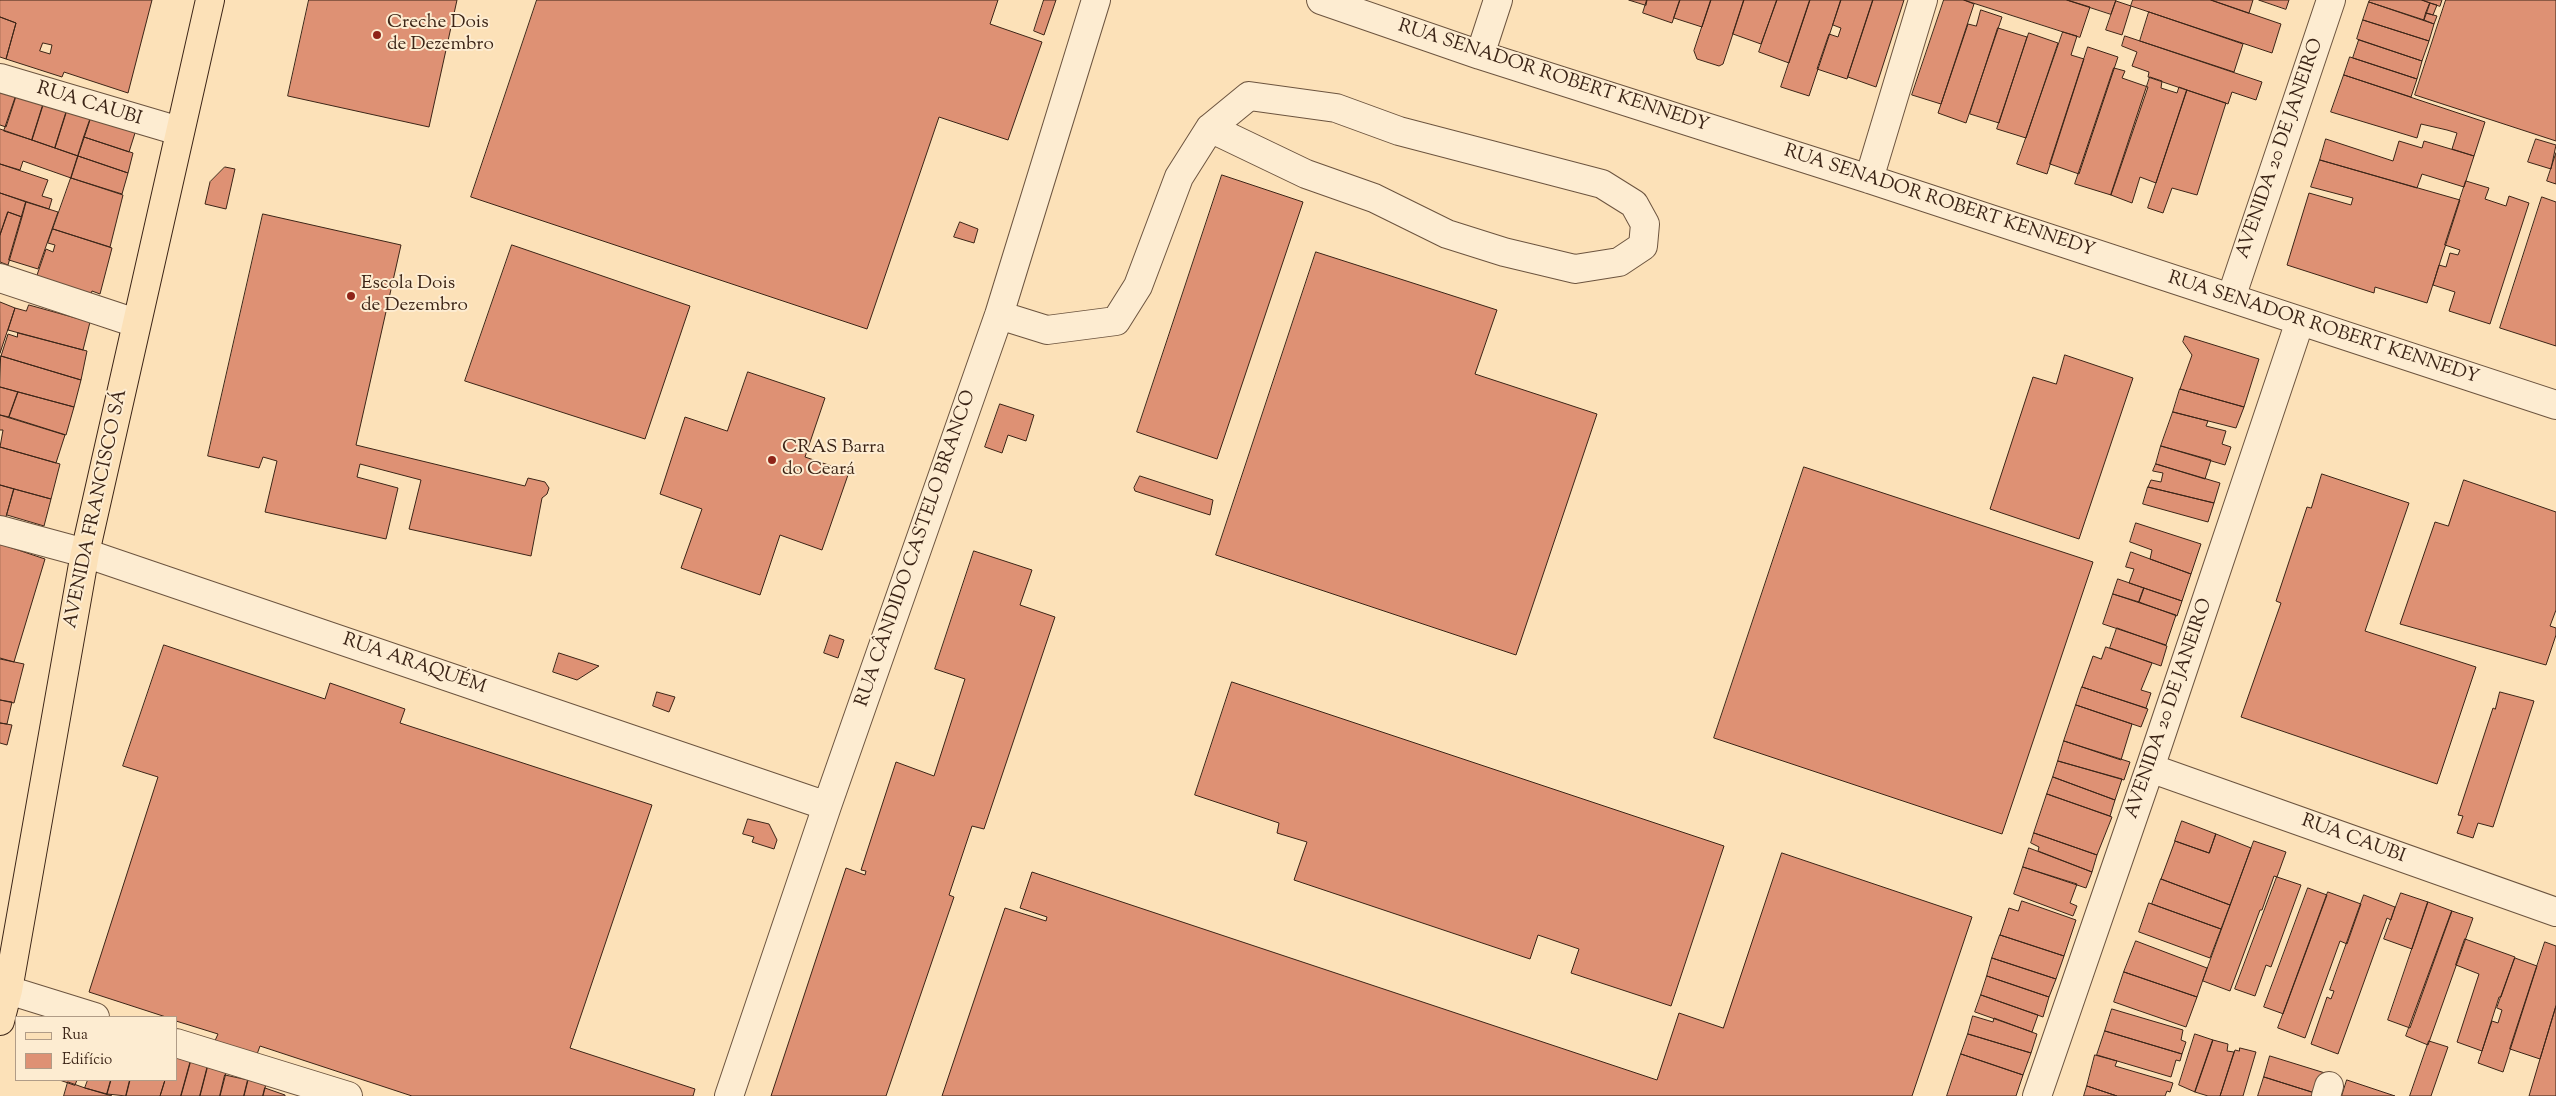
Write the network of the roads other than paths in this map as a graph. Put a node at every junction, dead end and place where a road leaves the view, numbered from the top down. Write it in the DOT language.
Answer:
graph roads {
  1 [pos="210,0"];
  2 [pos="1096,0"];
  3 [pos="1321,0"];
  4 [pos="1498,0"];
  5 [pos="1923,0"];
  6 [pos="2331,0"];
  7 [pos="1480,54"];
  8 [pos="0,78"];
  9 [pos="1210,128"];
  10 [pos="178,131"];
  11 [pos="1869,179"];
  12 [pos="0,278"];
  13 [pos="2231,298"];
  14 [pos="999,315"];
  15 [pos="2300,322"];
  16 [pos="136,323"];
  17 [pos="2556,405"];
  18 [pos="0,530"];
  19 [pos="85,553"];
  20 [pos="2150,768"];
  21 [pos="827,806"];
  22 [pos="2556,912"];
  23 [pos="8,990"];
  24 [pos="92,1016"];
  25 [pos="0,1021"];
  26 [pos="178,1043"];
  27 [pos="348,1096"];
  28 [pos="729,1096"];
  29 [pos="2037,1096"];
  1 -- 10 [label="main road, AVENIDA FRANCISCO SÁ"];
  2 -- 14 [label="street, RUA CÂNDIDO CASTELO BRANCO"];
  3 -- 7 [label="street, RUA SENADOR ROBERT KENNEDY"];
  4 -- 7 [label="street"];
  5 -- 11 [label="street"];
  6 -- 13 [label="street, AVENIDA 20 DE JANEIRO"];
  7 -- 11 [label="street, RUA SENADOR ROBERT KENNEDY"];
  8 -- 10 [label="street, RUA CAUBI"];
  9 -- 9 [label="street"];
  9 -- 14 [label="street"];
  10 -- 16 [label="main road, AVENIDA FRANCISCO SÁ"];
  11 -- 13 [label="street, RUA SENADOR ROBERT KENNEDY"];
  12 -- 16 [label="street"];
  13 -- 15 [label="street, RUA SENADOR ROBERT KENNEDY"];
  14 -- 21 [label="street, RUA CÂNDIDO CASTELO BRANCO"];
  15 -- 17 [label="street, RUA SENADOR ROBERT KENNEDY"];
  15 -- 20 [label="street, AVENIDA 20 DE JANEIRO"];
  16 -- 19 [label="main road, AVENIDA FRANCISCO SÁ"];
  18 -- 19 [label="street, RUA ARAQUÉM"];
  19 -- 21 [label="street, RUA ARAQUÉM"];
  19 -- 23 [label="main road, AVENIDA FRANCISCO SÁ"];
  20 -- 22 [label="street, RUA CAUBI"];
  20 -- 29 [label="street, AVENIDA 20 DE JANEIRO"];
  21 -- 28 [label="street, RUA CÂNDIDO CASTELO BRANCO"];
  23 -- 24 [label="street"];
  23 -- 25 [label="main road, AVENIDA FRANCISCO SÁ"];
  26 -- 27 [label="street"];
}
